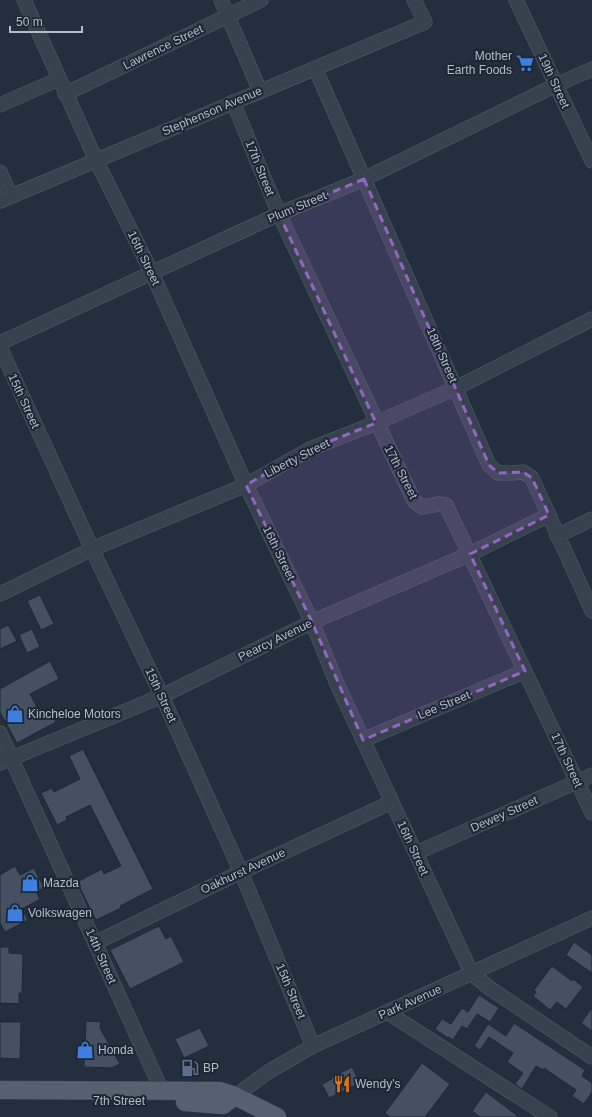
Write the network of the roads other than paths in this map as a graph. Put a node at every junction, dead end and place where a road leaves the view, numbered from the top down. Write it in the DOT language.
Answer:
graph roads {
  1 [pos="24,0"];
  2 [pos="221,0"];
  3 [pos="261,0"];
  4 [pos="414,0"];
  5 [pos="516,0"];
  6 [pos="228,15"];
  7 [pos="314,68"];
  8 [pos="592,69"];
  9 [pos="59,79"];
  10 [pos="556,85"];
  11 [pos="260,91"];
  12 [pos="65,94"];
  13 [pos="233,102"];
  14 [pos="0,105"];
  15 [pos="96,160"];
  16 [pos="592,161"];
  17 [pos="0,172"];
  18 [pos="364,179"];
  19 [pos="6,198"];
  20 [pos="279,214"];
  21 [pos="152,273"];
  22 [pos="592,319"];
  23 [pos="0,343"];
  24 [pos="0,347"];
  25 [pos="456,388"];
  26 [pos="376,423"];
  27 [pos="246,485"];
  28 [pos="549,515"];
  29 [pos="592,519"];
  30 [pos="558,536"];
  31 [pos="92,549"];
  32 [pos="470,554"];
  33 [pos="0,594"];
  34 [pos="592,610"];
  35 [pos="312,622"];
  36 [pos="525,671"];
  37 [pos="162,696"];
  38 [pos="0,733"];
  39 [pos="363,740"];
  40 [pos="6,761"];
  41 [pos="592,775"];
  42 [pos="577,782"];
  43 [pos="392,802"];
  44 [pos="592,813"];
  45 [pos="416,853"];
  46 [pos="241,872"];
  47 [pos="592,918"];
  48 [pos="95,943"];
  49 [pos="472,974"];
  50 [pos="386,1012"];
  51 [pos="313,1046"];
  52 [pos="592,1057"];
  53 [pos="0,1090"];
  54 [pos="162,1091"];
  55 [pos="235,1096"];
  56 [pos="0,1101"];
  57 [pos="277,1117"];
  58 [pos="550,1117"];
  1 -- 9 [label="street, 16th Street"];
  2 -- 6 [label="street"];
  3 -- 6 [label="street, Lawrence Street"];
  4 -- 7 [label="street, Stephenson Avenue"];
  5 -- 10 [label="street, 19th Street"];
  6 -- 11 [label="street"];
  6 -- 12 [label="street, Lawrence Street"];
  7 -- 11 [label="street, Stephenson Avenue"];
  7 -- 18 [label="street, 18th Street"];
  8 -- 10 [label="street, Plum Street"];
  9 -- 12 [label="street, 16th Street"];
  9 -- 14 [label="street"];
  10 -- 16 [label="street, 19th Street"];
  10 -- 18 [label="street, Plum Street"];
  11 -- 13 [label="street, Stephenson Avenue"];
  12 -- 15 [label="street, 16th Street"];
  13 -- 15 [label="street, Stephenson Avenue"];
  13 -- 20 [label="street, 17th Street"];
  15 -- 19 [label="street, Stephenson Avenue"];
  15 -- 21 [label="street, 16th Street"];
  17 -- 19 [label="street"];
  18 -- 20 [label="street, Plum Street"];
  18 -- 25 [label="street, 18th Street"];
  20 -- 21 [label="street, Plum Street"];
  20 -- 26 [label="street, 17th Street"];
  21 -- 23 [label="street, Plum Street"];
  21 -- 27 [label="street, 16th Street"];
  22 -- 25 [label="street, Liberty Street"];
  24 -- 31 [label="street, 15th Street"];
  25 -- 26 [label="street, Liberty Street"];
  25 -- 28 [label="street, 18th Street"];
  26 -- 27 [label="street, Liberty Street"];
  26 -- 32 [label="street, 17th Street"];
  27 -- 31 [label="street, Liberty Street"];
  27 -- 35 [label="street, 16th Street"];
  28 -- 30 [label="street, 18th Street"];
  28 -- 32 [label="street, Pearcy Avenue"];
  29 -- 30 [label="street"];
  30 -- 34 [label="street, 18th Street"];
  31 -- 33 [label="street, Liberty Street"];
  31 -- 37 [label="street, 15th Street"];
  32 -- 35 [label="street, Pearcy Avenue"];
  32 -- 36 [label="street, 17th Street"];
  35 -- 37 [label="street, Pearcy Avenue"];
  35 -- 39 [label="street, 16th Street"];
  36 -- 39 [label="street, Lee Street"];
  36 -- 42 [label="street, 17th Street"];
  37 -- 40 [label="street, Pearcy Avenue"];
  37 -- 46 [label="street, 15th Street"];
  38 -- 40 [label="street, 14th Street"];
  39 -- 43 [label="street, 16th Street"];
  40 -- 48 [label="street, 14th Street"];
  41 -- 42 [label="street, Dewey Street"];
  42 -- 44 [label="street, 17th Street"];
  42 -- 45 [label="street, Dewey Street"];
  43 -- 45 [label="street, 16th Street"];
  43 -- 46 [label="street, Oakhurst Avenue"];
  45 -- 49 [label="street, 16th Street"];
  46 -- 48 [label="street, Oakhurst Avenue"];
  46 -- 51 [label="street, 15th Street"];
  47 -- 49 [label="street, Park Avenue"];
  48 -- 54 [label="street, 14th Street"];
  49 -- 50 [label="street, Park Avenue"];
  49 -- 52 [label="street, 16th Street"];
  50 -- 51 [label="street, Park Avenue"];
  50 -- 58 [label="street"];
  51 -- 55 [label="street, Park Avenue"];
  53 -- 54 [label="main road, 7th Street"];
  54 -- 55 [label="main road, 7th Street"];
  55 -- 56 [label="main road, 7th Street"];
  55 -- 57 [label="main road, 7th Street"];
}
